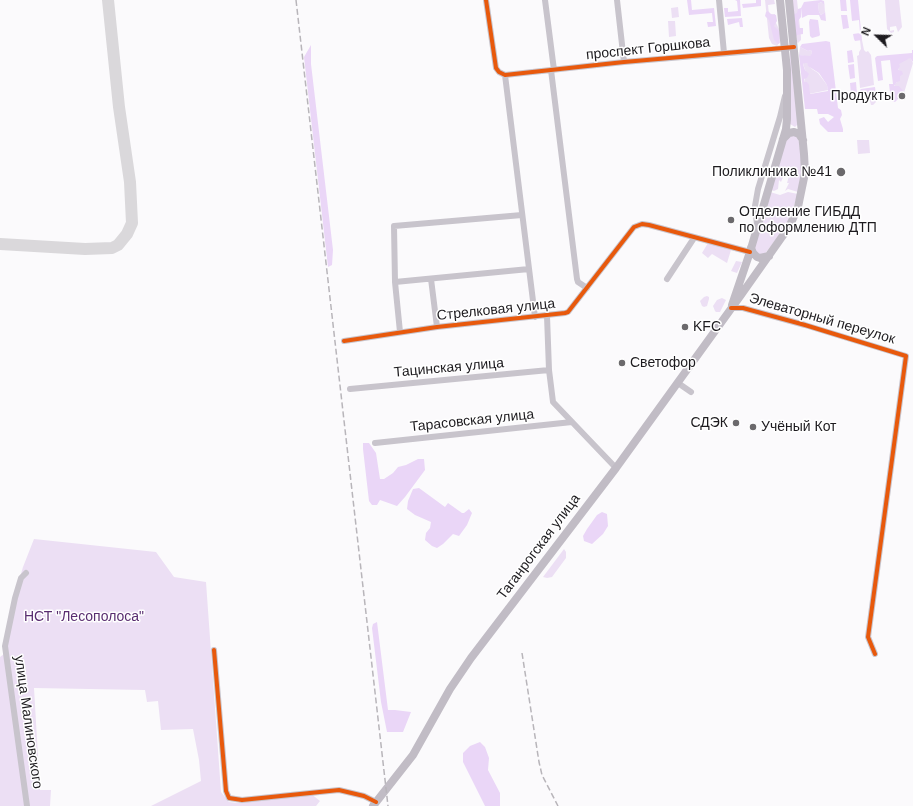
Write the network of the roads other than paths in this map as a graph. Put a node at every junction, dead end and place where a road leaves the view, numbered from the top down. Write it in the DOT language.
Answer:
graph roads {
  1 [pos="486,0"];
  2 [pos="545,0"];
  3 [pos="617,0"];
  4 [pos="719,0"];
  5 [pos="780,0"];
  6 [pos="789,0"];
  7 [pos="790,48"];
  8 [pos="724,53"];
  9 [pos="624,62"];
  10 [pos="553,70"];
  11 [pos="505,74"];
  12 [pos="788,83"];
  13 [pos="801,118"];
  14 [pos="787,119"];
  15 [pos="783,139"];
  16 [pos="803,140"];
  17 [pos="522,215"];
  18 [pos="757,228"];
  19 [pos="694,238"];
  20 [pos="751,250"];
  21 [pos="769,256"];
  22 [pos="745,268"];
  23 [pos="529,269"];
  24 [pos="756,274"];
  25 [pos="431,279"];
  26 [pos="667,279"];
  27 [pos="395,282"];
  28 [pos="587,288"];
  29 [pos="731,308"];
  30 [pos="547,316"];
  31 [pos="535,317"];
  32 [pos="437,327"];
  33 [pos="400,332"];
  34 [pos="344,341"];
  35 [pos="550,370"];
  36 [pos="678,383"];
  37 [pos="350,389"];
  38 [pos="691,392"];
  39 [pos="572,422"];
  40 [pos="375,443"];
  41 [pos="616,468"];
  42 [pos="26,573"];
  43 [pos="214,650"];
  44 [pos="875,654"];
  45 [pos="375,804"];
  46 [pos="27,806"];
  1 -- 11 [label="street"];
  2 -- 10 [label="street"];
  3 -- 9 [label="street"];
  4 -- 8 [label="street"];
  5 -- 7 [label="main road, Таганрогская улица"];
  6 -- 7 [label="main road, Таганрогская улица"];
  7 -- 8 [label="street, проспект Горшкова"];
  7 -- 12 [label="main road, Таганрогская улица"];
  7 -- 13 [label="main road, Таганрогская улица"];
  8 -- 9 [label="street, проспект Горшкова"];
  9 -- 10 [label="street, проспект Горшкова"];
  10 -- 11 [label="street, проспект Горшкова"];
  10 -- 28 [label="street"];
  11 -- 17 [label="street, Стрелковая улица"];
  12 -- 14 [label="main road, Таганрогская улица"];
  12 -- 18 [label="street"];
  13 -- 14 [label="main road"];
  13 -- 16 [label="main road, Таганрогская улица"];
  14 -- 15 [label="main road, Таганрогская улица"];
  15 -- 16 [label="main road"];
  15 -- 18 [label="main road, Таганрогская улица"];
  16 -- 21 [label="main road, Таганрогская улица"];
  17 -- 23 [label="street, Стрелковая улица"];
  17 -- 27 [label="street"];
  18 -- 20 [label="main road, Таганрогская улица"];
  19 -- 20 [label="street, Стрелковая улица"];
  19 -- 26 [label="street"];
  19 -- 28 [label="street, Стрелковая улица"];
  20 -- 21 [label="main road"];
  20 -- 22 [label="main road, Таганрогская улица"];
  21 -- 24 [label="main road, Таганрогская улица"];
  22 -- 24 [label="main road"];
  22 -- 29 [label="main road, Таганрогская улица"];
  23 -- 25 [label="street"];
  23 -- 31 [label="street, Стрелковая улица"];
  24 -- 29 [label="main road, Таганрогская улица"];
  25 -- 27 [label="street"];
  25 -- 32 [label="street"];
  27 -- 33 [label="street"];
  28 -- 30 [label="street, Стрелковая улица"];
  29 -- 36 [label="main road, Таганрогская улица"];
  29 -- 44 [label="street, Элеваторный переулок"];
  30 -- 31 [label="street, Стрелковая улица"];
  30 -- 35 [label="street, Стрелковая улица"];
  31 -- 32 [label="street, Стрелковая улица"];
  32 -- 33 [label="street, Стрелковая улица"];
  33 -- 34 [label="street, Стрелковая улица"];
  35 -- 37 [label="street, Тацинская улица"];
  35 -- 39 [label="street, Стрелковая улица"];
  36 -- 38 [label="street"];
  36 -- 41 [label="main road, Таганрогская улица"];
  39 -- 40 [label="street, Тарасовская улица"];
  39 -- 41 [label="street, Стрелковая улица"];
  41 -- 45 [label="main road, Таганрогская улица"];
  42 -- 46 [label="street, улица Малиновского"];
  43 -- 45 [label="street"];
}
